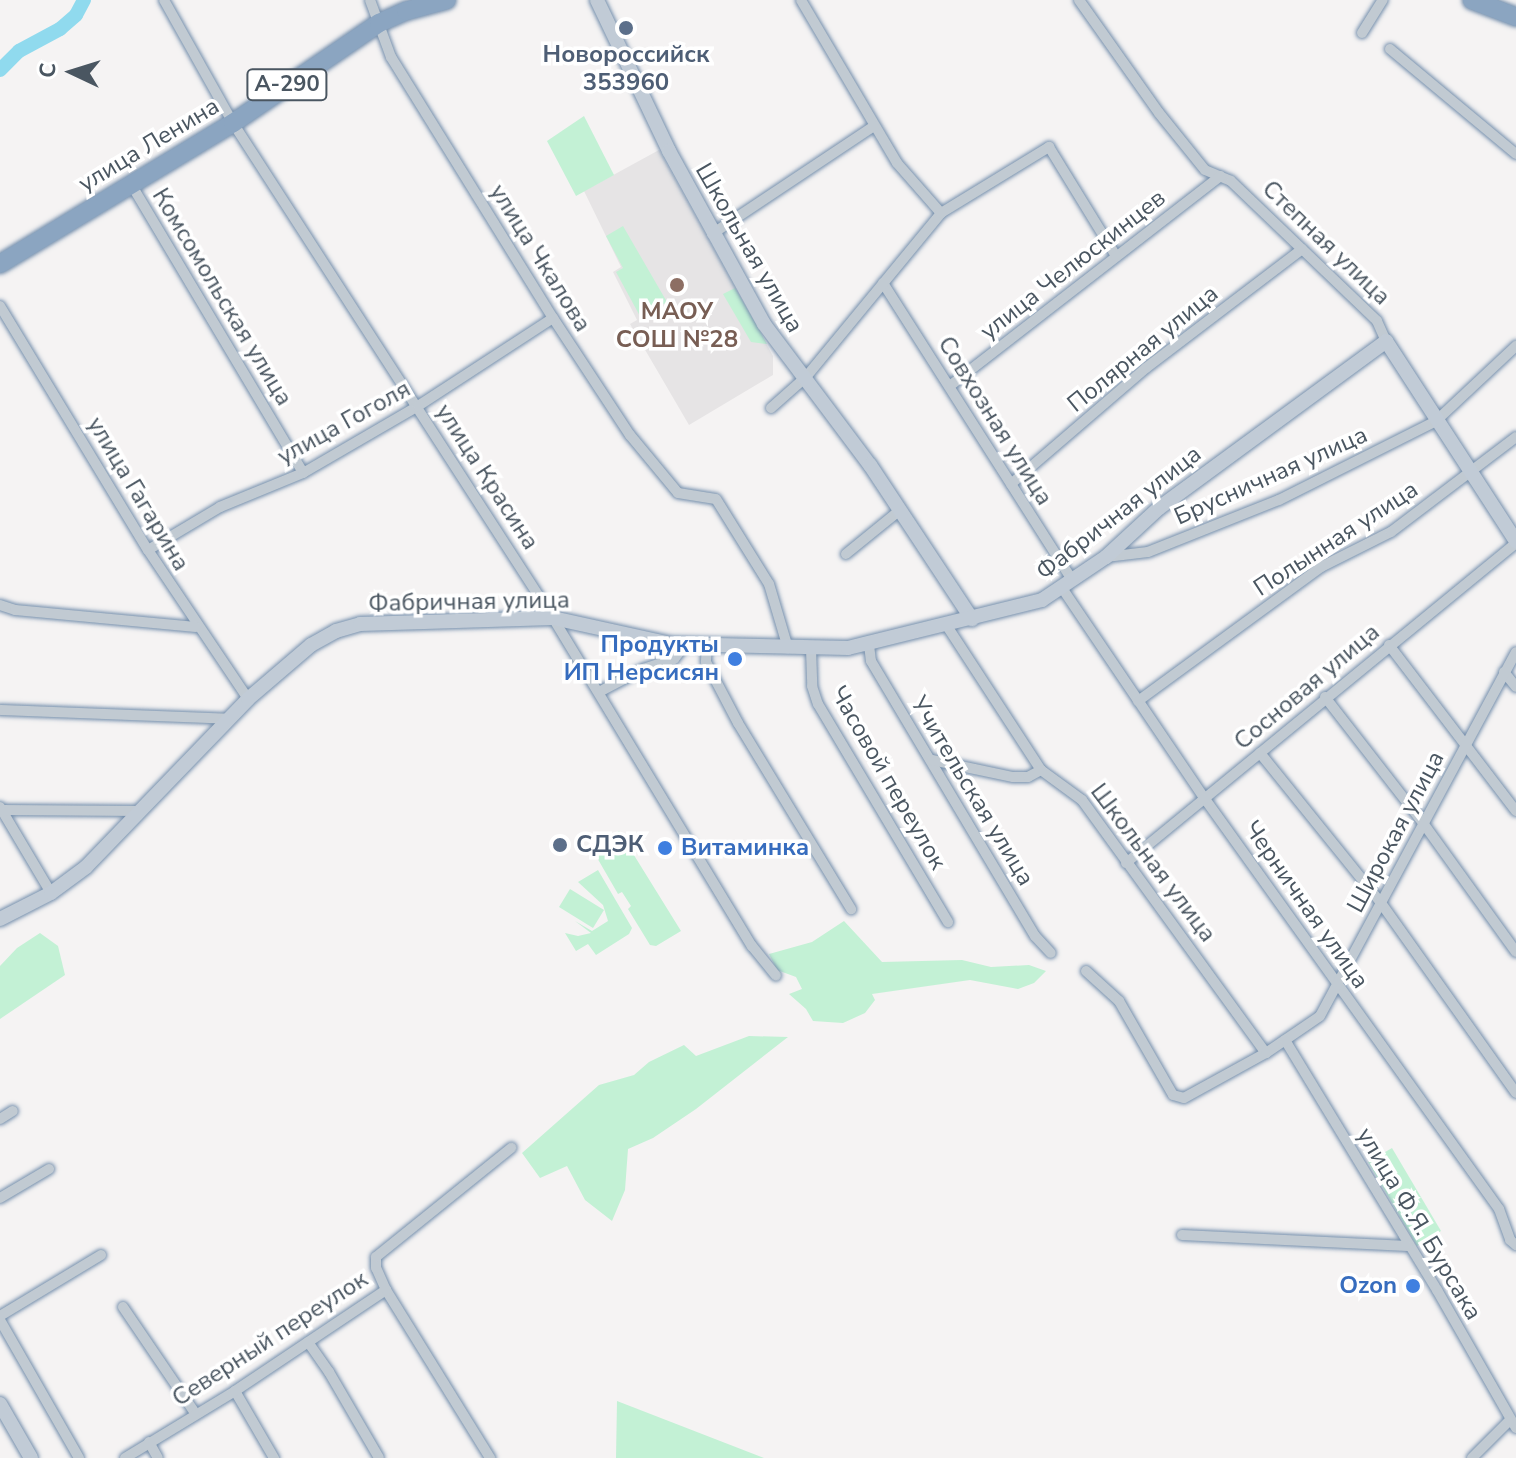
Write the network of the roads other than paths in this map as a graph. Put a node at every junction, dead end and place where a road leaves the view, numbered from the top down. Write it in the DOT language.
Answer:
graph roads {
  1 [pos="164,0"];
  2 [pos="370,0"];
  3 [pos="447,0"];
  4 [pos="597,0"];
  5 [pos="801,0"];
  6 [pos="1079,0"];
  7 [pos="1383,0"];
  8 [pos="1472,0"];
  9 [pos="1516,17"];
  10 [pos="379,23"];
  11 [pos="1362,33"];
  12 [pos="1390,49"];
  13 [pos="233,123"];
  14 [pos="874,126"];
  15 [pos="1516,154"];
  16 [pos="1220,176"];
  17 [pos="131,184"];
  18 [pos="941,213"];
  19 [pos="712,234"];
  20 [pos="1302,249"];
  21 [pos="1116,256"];
  22 [pos="0,264"];
  23 [pos="883,283"];
  24 [pos="0,306"];
  25 [pos="553,318"];
  26 [pos="1386,341"];
  27 [pos="1516,346"];
  28 [pos="806,377"];
  29 [pos="951,385"];
  30 [pos="418,406"];
  31 [pos="771,408"];
  32 [pos="1436,421"];
  33 [pos="1516,437"];
  34 [pos="1471,471"];
  35 [pos="303,473"];
  36 [pos="1011,484"];
  37 [pos="900,510"];
  38 [pos="1516,542"];
  39 [pos="148,550"];
  40 [pos="846,554"];
  41 [pos="1113,556"];
  42 [pos="1067,584"];
  43 [pos="0,605"];
  44 [pos="553,618"];
  45 [pos="972,619"];
  46 [pos="947,626"];
  47 [pos="196,627"];
  48 [pos="685,645"];
  49 [pos="869,645"];
  50 [pos="1389,645"];
  51 [pos="707,646"];
  52 [pos="788,648"];
  53 [pos="811,649"];
  54 [pos="1516,652"];
  55 [pos="1504,672"];
  56 [pos="1516,687"];
  57 [pos="599,692"];
  58 [pos="1325,697"];
  59 [pos="248,699"];
  60 [pos="1138,701"];
  61 [pos="0,710"];
  62 [pos="230,719"];
  63 [pos="1467,743"];
  64 [pos="1260,753"];
  65 [pos="932,760"];
  66 [pos="1041,770"];
  67 [pos="1205,799"];
  68 [pos="1,809"];
  69 [pos="141,811"];
  70 [pos="1516,811"];
  71 [pos="1423,823"];
  72 [pos="1126,863"];
  73 [pos="51,893"];
  74 [pos="1381,903"];
  75 [pos="851,909"];
  76 [pos="0,919"];
  77 [pos="948,922"];
  78 [pos="1516,952"];
  79 [pos="1051,953"];
  80 [pos="1086,971"];
  81 [pos="776,976"];
  82 [pos="1337,984"];
  83 [pos="1285,1040"];
  84 [pos="1266,1053"];
  85 [pos="1516,1093"];
  86 [pos="13,1111"];
  87 [pos="0,1119"];
  88 [pos="511,1148"];
  89 [pos="49,1169"];
  90 [pos="0,1198"];
  91 [pos="1182,1235"];
  92 [pos="1516,1245"];
  93 [pos="1408,1246"];
  94 [pos="101,1255"];
  95 [pos="386,1290"];
  96 [pos="123,1307"];
  97 [pos="0,1318"];
  98 [pos="308,1342"];
  99 [pos="235,1391"];
  100 [pos="0,1404"];
  101 [pos="195,1413"];
  102 [pos="1512,1424"];
  103 [pos="149,1442"];
  104 [pos="31,1458"];
  105 [pos="79,1458"];
  106 [pos="125,1458"];
  107 [pos="158,1458"];
  108 [pos="274,1458"];
  109 [pos="379,1458"];
  110 [pos="490,1458"];
  111 [pos="1472,1458"];
  1 -- 13 [label="street, улица Красина"];
  2 -- 10 [label="street, улица Чкалова"];
  3 -- 10 [label="highway, улица Ленина / А-290"];
  4 -- 19 [label="street, Школьная улица"];
  5 -- 14 [label="street"];
  6 -- 16 [label="street, Степная улица"];
  7 -- 11 [label="street"];
  8 -- 9 [label="highway"];
  10 -- 13 [label="highway, улица Ленина / А-290"];
  10 -- 25 [label="street, улица Чкалова"];
  12 -- 15 [label="street"];
  13 -- 17 [label="highway, улица Ленина / А-290"];
  13 -- 30 [label="street, улица Красина"];
  14 -- 18 [label="street"];
  14 -- 19 [label="street"];
  16 -- 20 [label="street, Степная улица"];
  16 -- 21 [label="street, улица Челюскинцев"];
  17 -- 22 [label="highway, улица Ленина / А-290"];
  17 -- 35 [label="street, Комсомольская улица"];
  18 -- 21 [label="street"];
  18 -- 23 [label="street"];
  19 -- 28 [label="street, Школьная улица"];
  20 -- 26 [label="street, Степная улица"];
  20 -- 36 [label="street, Полярная улица"];
  21 -- 29 [label="street, улица Челюскинцев"];
  23 -- 28 [label="street"];
  23 -- 29 [label="street, Совхозная улица"];
  24 -- 39 [label="street, улица Гагарина"];
  25 -- 30 [label="street, улица Гоголя"];
  25 -- 52 [label="street, улица Чкалова"];
  26 -- 32 [label="street, Степная улица"];
  26 -- 41 [label="street, Фабричная улица"];
  27 -- 32 [label="street, Брусничная улица"];
  28 -- 31 [label="street"];
  28 -- 37 [label="street, Школьная улица"];
  29 -- 36 [label="street, Совхозная улица"];
  30 -- 35 [label="street, улица Гоголя"];
  30 -- 44 [label="street, улица Красина"];
  32 -- 34 [label="street, Степная улица"];
  32 -- 41 [label="street, Брусничная улица"];
  33 -- 34 [label="street, Полынная улица"];
  34 -- 38 [label="street, Степная улица"];
  34 -- 60 [label="street, Полынная улица"];
  35 -- 39 [label="street, улица Гоголя"];
  36 -- 42 [label="street, Совхозная улица"];
  37 -- 40 [label="street"];
  37 -- 45 [label="street, Школьная улица"];
  38 -- 50 [label="street, Сосновая улица"];
  39 -- 47 [label="street, улица Гагарина"];
  41 -- 42 [label="street, Фабричная улица"];
  42 -- 45 [label="street, Фабричная улица"];
  42 -- 60 [label="street, Черничная улица"];
  43 -- 47 [label="street"];
  44 -- 48 [label="street, Фабричная улица"];
  44 -- 57 [label="street, улица Красина"];
  44 -- 59 [label="street, Фабричная улица"];
  45 -- 46 [label="street, Фабричная улица"];
  46 -- 49 [label="street, Фабричная улица"];
  46 -- 66 [label="street, Школьная улица"];
  47 -- 59 [label="street, улица Гагарина"];
  48 -- 51 [label="street, Фабричная улица"];
  48 -- 57 [label="street"];
  49 -- 53 [label="street, Фабричная улица"];
  49 -- 65 [label="street, Учительская улица"];
  50 -- 58 [label="street, Сосновая улица"];
  50 -- 63 [label="street"];
  51 -- 52 [label="street, Фабричная улица"];
  51 -- 75 [label="street"];
  52 -- 53 [label="street, Фабричная улица"];
  53 -- 77 [label="street, Часовой переулок"];
  54 -- 55 [label="street, Широкая улица"];
  55 -- 56 [label="street"];
  55 -- 63 [label="street, Широкая улица"];
  57 -- 81 [label="street, улица Красина"];
  58 -- 64 [label="street, Сосновая улица"];
  58 -- 71 [label="street"];
  59 -- 62 [label="street, Фабричная улица"];
  60 -- 67 [label="street, Черничная улица"];
  61 -- 62 [label="street"];
  62 -- 69 [label="street, Фабричная улица"];
  63 -- 70 [label="street"];
  63 -- 71 [label="street, Широкая улица"];
  64 -- 67 [label="street, Сосновая улица"];
  64 -- 74 [label="street"];
  65 -- 66 [label="street"];
  65 -- 79 [label="street, Учительская улица"];
  66 -- 72 [label="street, Школьная улица"];
  67 -- 72 [label="street, Сосновая улица"];
  67 -- 82 [label="street, Черничная улица"];
  68 -- 69 [label="street"];
  68 -- 73 [label="street"];
  69 -- 73 [label="street, Фабричная улица"];
  71 -- 74 [label="street, Широкая улица"];
  71 -- 78 [label="street"];
  72 -- 84 [label="street, Школьная улица"];
  73 -- 76 [label="street, Фабричная улица"];
  74 -- 82 [label="street, Широкая улица"];
  74 -- 85 [label="street"];
  80 -- 84 [label="street, Широкая улица"];
  82 -- 83 [label="street, Широкая улица"];
  82 -- 92 [label="street, Черничная улица"];
  83 -- 84 [label="street, Широкая улица"];
  83 -- 93 [label="street, улица Ф.Я. Бурсака"];
  86 -- 87 [label="street"];
  88 -- 95 [label="street, Северный переулок"];
  89 -- 90 [label="street"];
  91 -- 93 [label="street"];
  93 -- 102 [label="street, улица Ф.Я. Бурсака"];
  94 -- 97 [label="street"];
  95 -- 98 [label="street, Северный переулок"];
  95 -- 110 [label="street"];
  96 -- 101 [label="street"];
  97 -- 105 [label="street"];
  98 -- 99 [label="street, Северный переулок"];
  98 -- 109 [label="street"];
  99 -- 101 [label="street, Северный переулок"];
  99 -- 108 [label="street"];
  100 -- 104 [label="street"];
  101 -- 103 [label="street, Северный переулок"];
  102 -- 111 [label="street"];
  103 -- 106 [label="street, Северный переулок"];
  103 -- 107 [label="street"];
}
